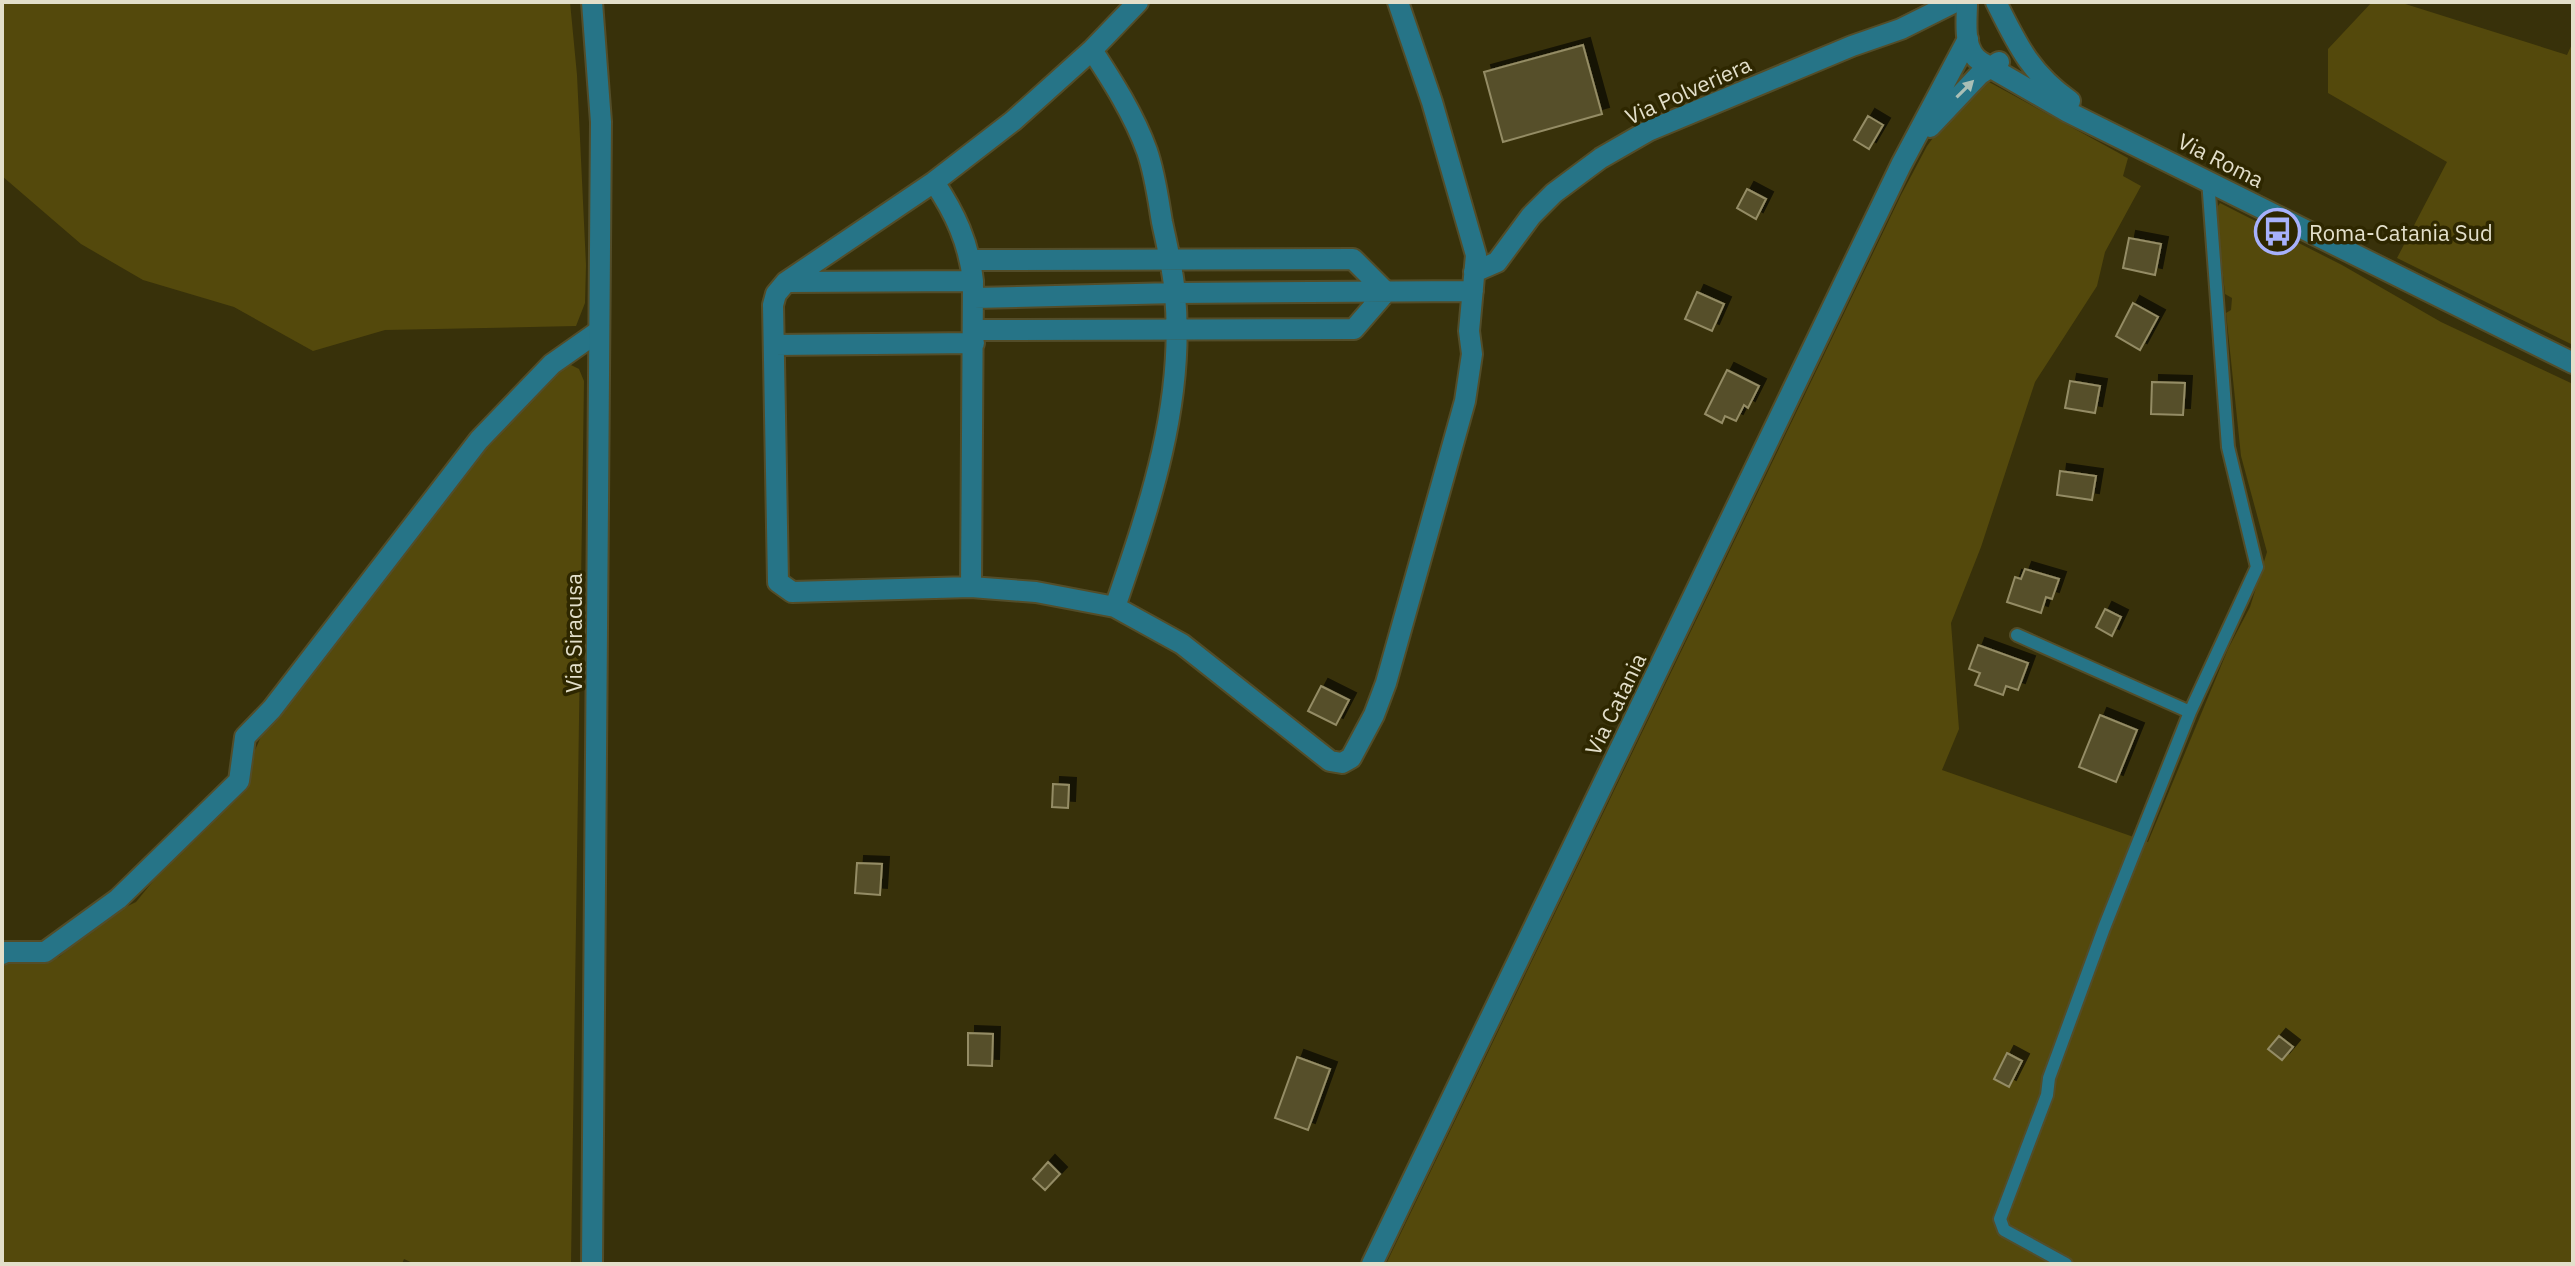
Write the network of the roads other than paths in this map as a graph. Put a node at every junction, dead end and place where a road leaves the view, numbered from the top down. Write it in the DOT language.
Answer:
graph roads {
  1 [pos="592,2"];
  2 [pos="1138,2"];
  3 [pos="1398,2"];
  4 [pos="1955,2"];
  5 [pos="1967,2"];
  6 [pos="1996,2"];
  7 [pos="2011,34"];
  8 [pos="1968,36"];
  9 [pos="1092,50"];
  10 [pos="1990,64"];
  11 [pos="2122,137"];
  12 [pos="1901,165"];
  13 [pos="2208,180"];
  14 [pos="934,182"];
  15 [pos="971,260"];
  16 [pos="1170,260"];
  17 [pos="1474,281"];
  18 [pos="786,282"];
  19 [pos="974,289"];
  20 [pos="1386,292"];
  21 [pos="1175,293"];
  22 [pos="1176,329"];
  23 [pos="599,331"];
  24 [pos="974,336"];
  25 [pos="774,345"];
  26 [pos="2573,363"];
  27 [pos="971,587"];
  28 [pos="1115,607"];
  29 [pos="2017,635"];
  30 [pos="2190,712"];
  31 [pos="2,954"];
  32 [pos="592,1264"];
  33 [pos="1372,1264"];
  34 [pos="2066,1264"];
  1 -- 23 [label="street, Via Siracusa"];
  2 -- 9 [label="street"];
  3 -- 17 [label="street"];
  4 -- 17 [label="street, Via Polveriera"];
  5 -- 8 [label="street"];
  6 -- 7 [label="street"];
  7 -- 8 [label="street"];
  7 -- 10 [label="street"];
  7 -- 11 [label="street"];
  8 -- 10 [label="street"];
  8 -- 12 [label="street"];
  9 -- 14 [label="street"];
  9 -- 16 [label="street"];
  10 -- 11 [label="street"];
  12 -- 10 [label="street, one-way"];
  11 -- 13 [label="street, Via Roma"];
  12 -- 33 [label="street, Via Catania"];
  13 -- 26 [label="street, Via Roma"];
  13 -- 30 [label="lane"];
  14 -- 15 [label="street"];
  14 -- 18 [label="street"];
  15 -- 16 [label="street"];
  15 -- 19 [label="street"];
  16 -- 20 [label="street"];
  16 -- 21 [label="street"];
  17 -- 20 [label="street"];
  17 -- 28 [label="street"];
  18 -- 19 [label="street"];
  18 -- 25 [label="street"];
  19 -- 21 [label="street"];
  19 -- 24 [label="street"];
  20 -- 21 [label="street"];
  20 -- 22 [label="street"];
  21 -- 22 [label="street"];
  22 -- 24 [label="street"];
  22 -- 28 [label="street"];
  23 -- 31 [label="street"];
  23 -- 32 [label="street, Via Siracusa"];
  24 -- 25 [label="street"];
  24 -- 27 [label="street"];
  25 -- 27 [label="street"];
  27 -- 28 [label="street"];
  29 -- 30 [label="lane"];
  30 -- 34 [label="lane"];
}
